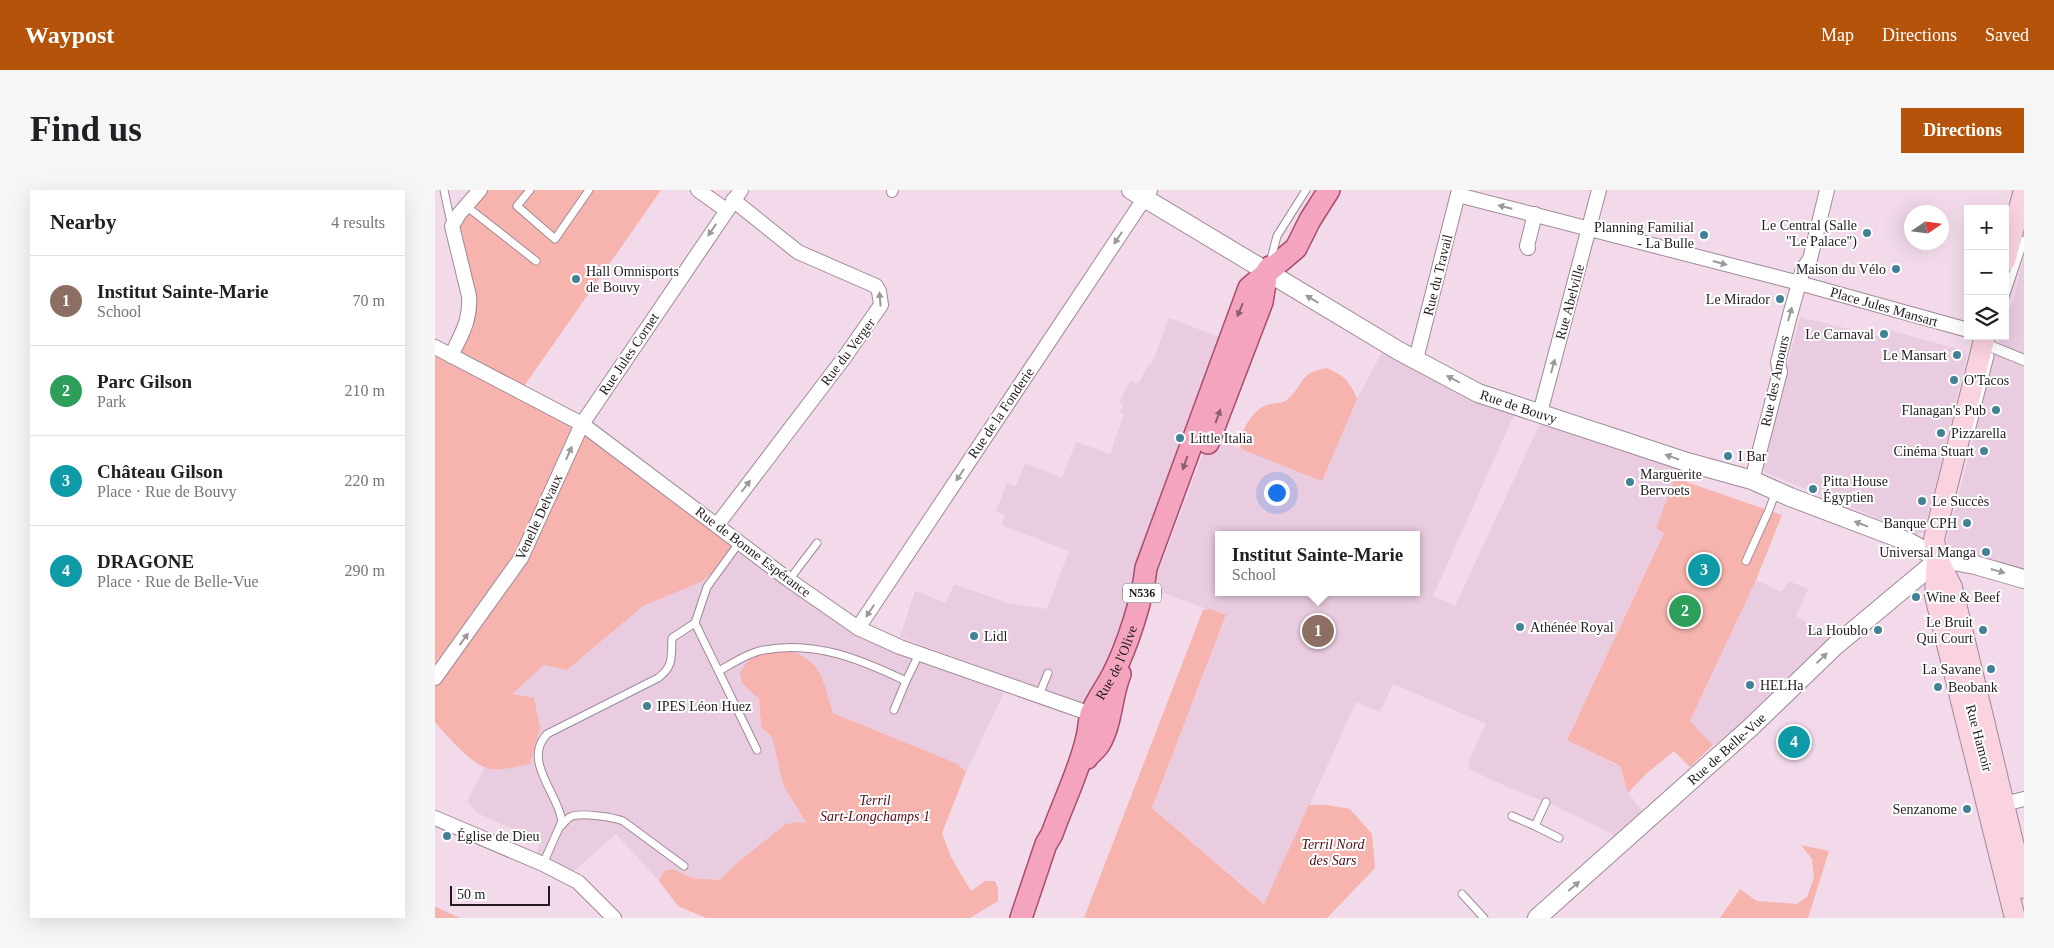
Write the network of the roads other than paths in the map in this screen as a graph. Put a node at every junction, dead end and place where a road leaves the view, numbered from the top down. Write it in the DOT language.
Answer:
graph roads {
  1 [pos="444,190"];
  2 [pos="480,190"];
  3 [pos="530,190"];
  4 [pos="589,190"];
  5 [pos="698,190"];
  6 [pos="1306,190"];
  7 [pos="1315,190"];
  8 [pos="1329,190"];
  9 [pos="1599,190"];
  10 [pos="1827,190"];
  11 [pos="2024,191"];
  12 [pos="1459,192"];
  13 [pos="1142,193"];
  14 [pos="733,200"];
  15 [pos="465,206"];
  16 [pos="1535,214"];
  17 [pos="452,226"];
  18 [pos="1589,228"];
  19 [pos="2024,240"];
  20 [pos="1528,248"];
  21 [pos="2008,250"];
  22 [pos="536,261"];
  23 [pos="1267,271"];
  24 [pos="1799,283"];
  25 [pos="2006,295"];
  26 [pos="1964,333"];
  27 [pos="1986,340"];
  28 [pos="435,347"];
  29 [pos="451,356"];
  30 [pos="1416,359"];
  31 [pos="2024,360"];
  32 [pos="1541,413"];
  33 [pos="582,424"];
  34 [pos="1969,442"];
  35 [pos="1752,480"];
  36 [pos="1776,490"];
  37 [pos="717,525"];
  38 [pos="739,543"];
  39 [pos="817,543"];
  40 [pos="1156,543"];
  41 [pos="1937,555"];
  42 [pos="1746,561"];
  43 [pos="2024,579"];
  44 [pos="789,580"];
  45 [pos="1944,596"];
  46 [pos="1149,598"];
  47 [pos="695,623"];
  48 [pos="858,628"];
  49 [pos="919,654"];
  50 [pos="1958,656"];
  51 [pos="719,671"];
  52 [pos="1048,673"];
  53 [pos="435,678"];
  54 [pos="906,681"];
  55 [pos="1039,695"];
  56 [pos="894,710"];
  57 [pos="1091,714"];
  58 [pos="1981,749"];
  59 [pos="757,750"];
  60 [pos="1090,754"];
  61 [pos="1991,787"];
  62 [pos="2024,799"];
  63 [pos="1546,802"];
  64 [pos="2004,804"];
  65 [pos="1512,816"];
  66 [pos="435,818"];
  67 [pos="561,826"];
  68 [pos="1535,826"];
  69 [pos="1559,838"];
  70 [pos="543,864"];
  71 [pos="684,866"];
  72 [pos="1463,894"];
  73 [pos="2020,904"];
  74 [pos="615,918"];
  75 [pos="1021,918"];
  76 [pos="1028,918"];
  77 [pos="1484,918"];
  78 [pos="1537,918"];
  1 -- 17 [label="lane"];
  2 -- 15 [label="street"];
  3 -- 4 [label="lane"];
  5 -- 14 [label="street"];
  6 -- 23 [label="lane"];
  7 -- 23 [label="main road, Rue de l'Olive / N536"];
  8 -- 23 [label="main road, Rue de l'Olive / N536"];
  9 -- 18 [label="street, Rue Abelville"];
  10 -- 24 [label="street, Rue des Amours"];
  11 -- 21 [label="main road"];
  16 -- 12 [label="street, Place Jules Mansart, one-way"];
  12 -- 30 [label="street, Rue du Travail"];
  13 -- 23 [label="street, Rue de Bouvy"];
  13 -- 48 [label="street, Rue de la Fonderie, one-way"];
  14 -- 33 [label="street, Rue Jules Cornet, one-way"];
  37 -- 14 [label="street, Rue du Verger, one-way"];
  15 -- 17 [label="street"];
  15 -- 22 [label="lane"];
  16 -- 18 [label="street, Place Jules Mansart"];
  16 -- 20 [label="street"];
  17 -- 29 [label="street"];
  18 -- 24 [label="street, Place Jules Mansart, one-way"];
  32 -- 18 [label="street, Rue Abelville, one-way"];
  19 -- 25 [label="lane"];
  30 -- 23 [label="street, Rue de Bouvy, one-way"];
  23 -- 40 [label="main road, Rue de l'Olive / N536, one-way"];
  46 -- 23 [label="main road, Rue de l'Olive / N536, one-way"];
  24 -- 26 [label="street, Place Jules Mansart"];
  35 -- 24 [label="street, Rue des Amours, one-way"];
  27 -- 31 [label="street"];
  27 -- 34 [label="lane"];
  27 -- 41 [label="main road"];
  28 -- 29 [label="street, Rue de Bonne Espérance"];
  29 -- 33 [label="street, Rue de Bonne Espérance"];
  32 -- 30 [label="street, Rue de Bouvy, one-way"];
  35 -- 32 [label="street, Rue de Bouvy, one-way"];
  33 -- 37 [label="street, Rue de Bonne Espérance"];
  53 -- 33 [label="street, Venelle Delvaux, one-way"];
  35 -- 36 [label="street, Rue de Bouvy"];
  41 -- 36 [label="street, Rue de Bouvy, one-way"];
  36 -- 42 [label="lane"];
  37 -- 38 [label="street, Rue de Bonne Espérance"];
  38 -- 44 [label="street, Rue de Bonne Espérance"];
  38 -- 47 [label="lane"];
  39 -- 44 [label="lane"];
  40 -- 46 [label="lane"];
  40 -- 57 [label="main road, Rue de l'Olive / N536"];
  41 -- 43 [label="street, Rue de Bouvy, one-way"];
  41 -- 45 [label="lane"];
  41 -- 64 [label="main road, Rue Hamoir"];
  41 -- 73 [label="main road, Rue Hamoir"];
  78 -- 41 [label="street, Rue de Belle-Vue, one-way"];
  44 -- 48 [label="street, Rue de Bonne Espérance"];
  46 -- 60 [label="main road, Rue de l'Olive / N536"];
  47 -- 51 [label="lane"];
  47 -- 67 [label="lane"];
  48 -- 49 [label="street, Rue de Bonne Espérance"];
  49 -- 54 [label="lane"];
  49 -- 55 [label="street, Rue de Bonne Espérance"];
  50 -- 58 [label="lane, Rue Hamoir"];
  51 -- 54 [label="lane"];
  51 -- 59 [label="lane"];
  52 -- 55 [label="lane"];
  54 -- 56 [label="lane"];
  55 -- 57 [label="street, Rue de Bonne Espérance"];
  57 -- 60 [label="street"];
  57 -- 75 [label="main road, Rue de l'Olive / N536"];
  60 -- 76 [label="main road, Rue de l'Olive / N536"];
  61 -- 73 [label="lane, Rue Hamoir"];
  62 -- 64 [label="street"];
  63 -- 68 [label="lane"];
  64 -- 73 [label="main road, Rue Hamoir"];
  65 -- 68 [label="lane"];
  66 -- 70 [label="street"];
  67 -- 70 [label="lane"];
  67 -- 71 [label="lane"];
  68 -- 69 [label="lane"];
  70 -- 74 [label="street"];
  72 -- 77 [label="lane"];
}
